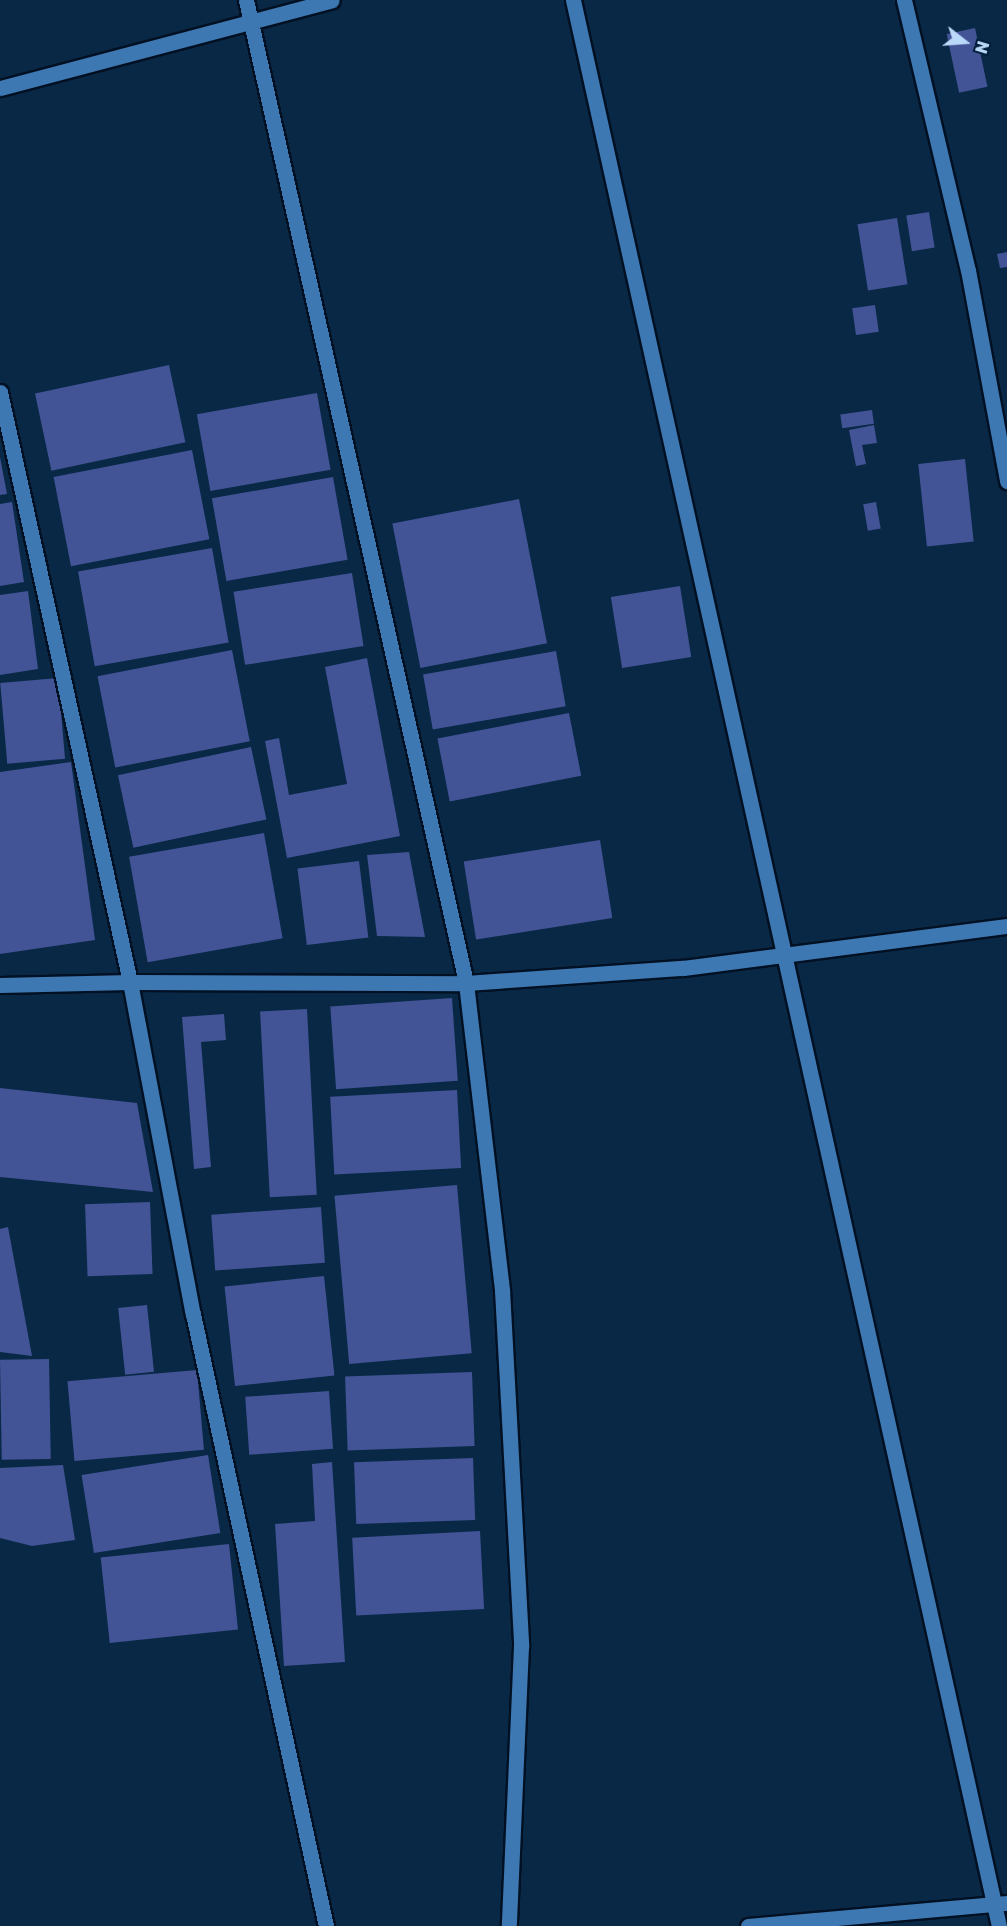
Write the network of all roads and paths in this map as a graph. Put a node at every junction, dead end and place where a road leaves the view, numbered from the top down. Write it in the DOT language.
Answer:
graph roads {
  1 [pos="246,0"];
  2 [pos="332,0"];
  3 [pos="573,0"];
  4 [pos="904,0"];
  5 [pos="251,21"];
  6 [pos="0,88"];
  7 [pos="0,392"];
  8 [pos="1007,481"];
  9 [pos="1007,926"];
  10 [pos="785,956"];
  11 [pos="130,982"];
  12 [pos="466,983"];
  13 [pos="0,985"];
  14 [pos="1001,1904"];
  15 [pos="326,1926"];
  16 [pos="509,1926"];
  17 [pos="748,1926"];
  18 [pos="999,1926"];
  1 -- 5 [label="street"];
  2 -- 5 [label="street"];
  3 -- 10 [label="street"];
  4 -- 8 [label="street"];
  5 -- 6 [label="street"];
  5 -- 12 [label="street"];
  7 -- 11 [label="street"];
  9 -- 10 [label="street"];
  10 -- 12 [label="street"];
  10 -- 14 [label="street"];
  11 -- 12 [label="street"];
  11 -- 13 [label="street"];
  11 -- 15 [label="street"];
  12 -- 16 [label="street"];
  14 -- 17 [label="street"];
  14 -- 18 [label="street"];
}
